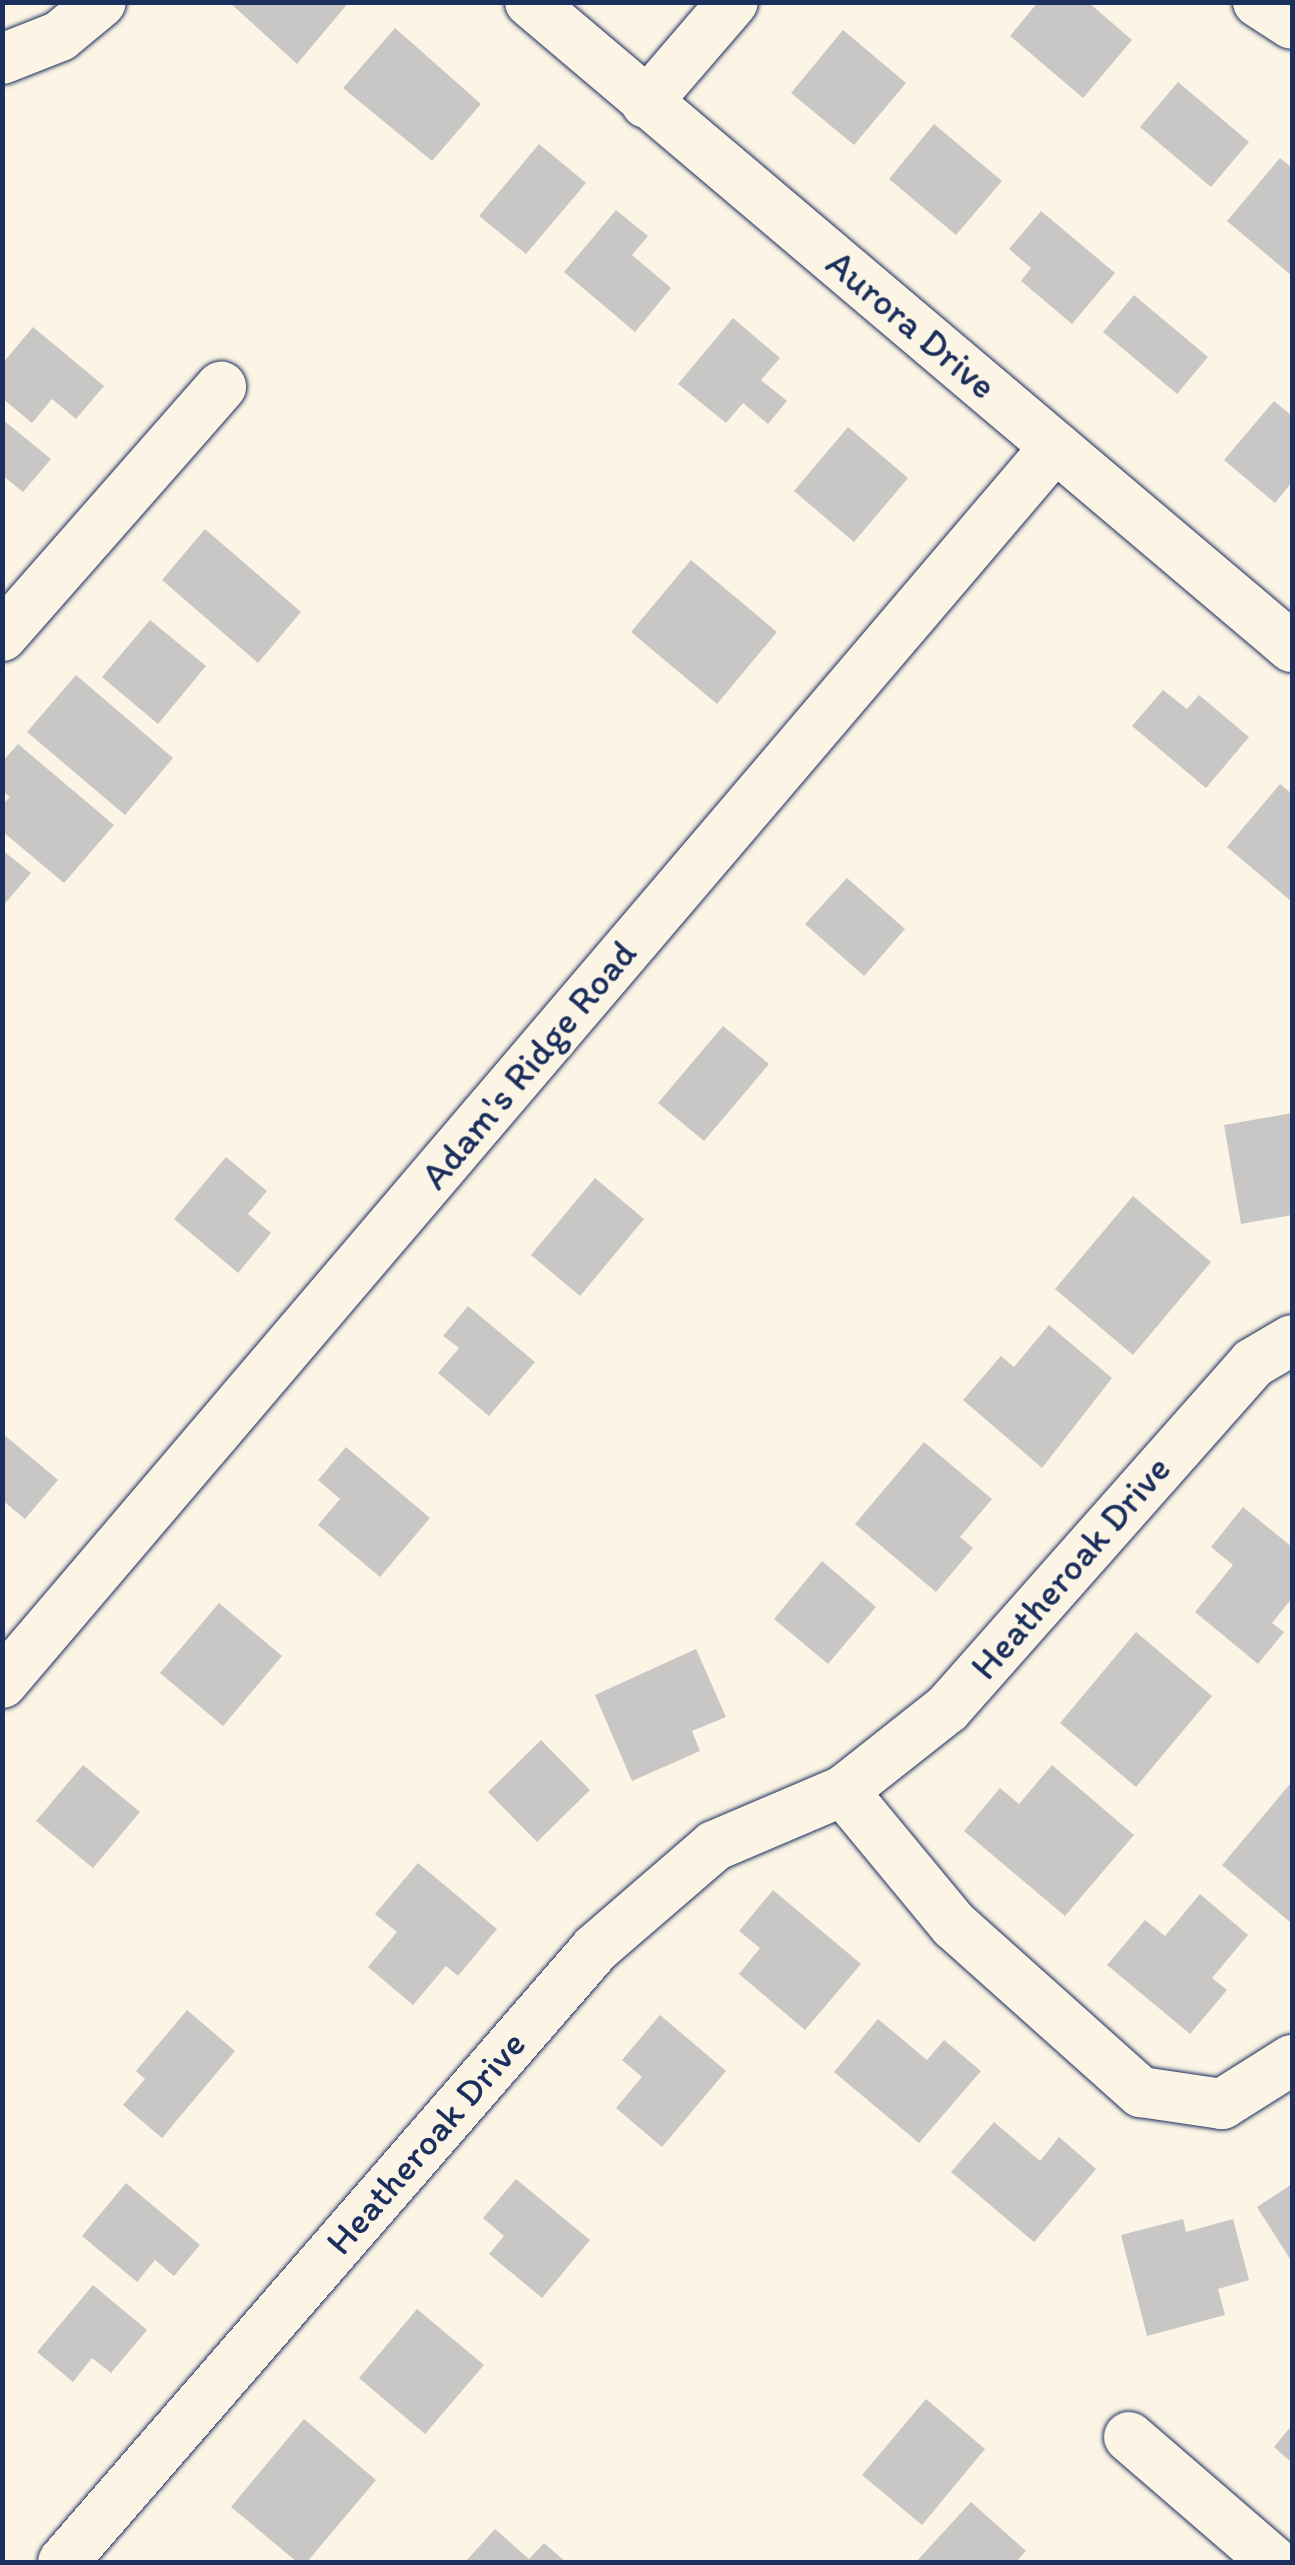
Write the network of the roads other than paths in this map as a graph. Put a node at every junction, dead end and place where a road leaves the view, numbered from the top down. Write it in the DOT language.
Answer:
graph roads {
  1 [pos="101,2"];
  2 [pos="530,2"];
  3 [pos="733,2"];
  4 [pos="1258,2"];
  5 [pos="1292,24"];
  6 [pos="2,58"];
  7 [pos="646,102"];
  8 [pos="221,386"];
  9 [pos="1055,446"];
  10 [pos="2,636"];
  11 [pos="1292,647"];
  12 [pos="1292,1340"];
  13 [pos="2,1683"];
  14 [pos="843,1791"];
  15 [pos="1292,2060"];
  16 [pos="1129,2437"];
  17 [pos="63,2562"];
  18 [pos="1274,2562"];
  1 -- 6 [label="street"];
  2 -- 7 [label="street, Aurora Drive"];
  3 -- 7 [label="street"];
  4 -- 5 [label="street"];
  7 -- 9 [label="street, Aurora Drive"];
  8 -- 10 [label="street"];
  9 -- 11 [label="street, Aurora Drive"];
  9 -- 13 [label="street, Adam's Ridge Road"];
  12 -- 14 [label="street, Heatheroak Drive"];
  14 -- 15 [label="street"];
  14 -- 17 [label="street, Heatheroak Drive"];
  16 -- 18 [label="street"];
}
